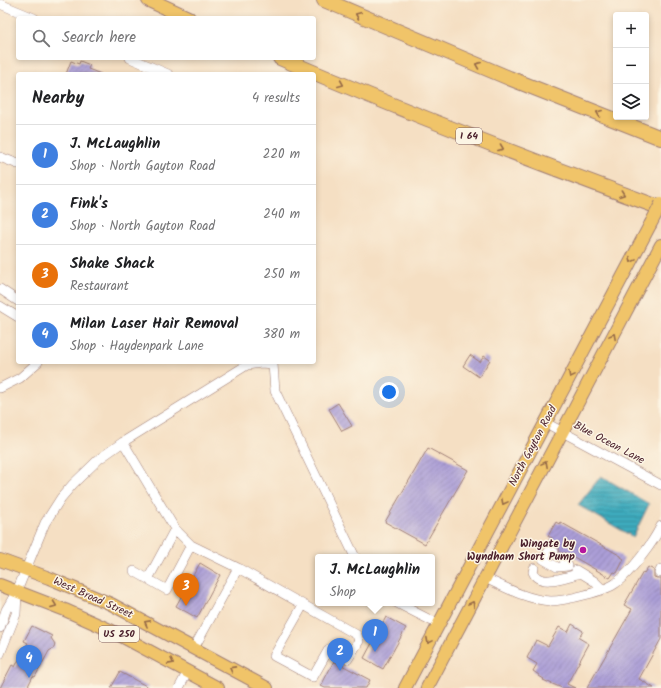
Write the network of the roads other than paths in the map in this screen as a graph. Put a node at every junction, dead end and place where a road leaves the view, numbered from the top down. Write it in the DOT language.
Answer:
graph roads {
  1 [pos="149,0"];
  2 [pos="324,0"];
  3 [pos="1,7"];
  4 [pos="28,16"];
  5 [pos="184,16"];
  6 [pos="135,60"];
  7 [pos="285,60"];
  8 [pos="163,72"];
  9 [pos="313,72"];
  10 [pos="316,73"];
  11 [pos="661,138"];
  12 [pos="0,157"];
  13 [pos="16,163"];
  14 [pos="661,204"];
  15 [pos="661,208"];
  16 [pos="661,245"];
  17 [pos="0,289"];
  18 [pos="16,300"];
  19 [pos="0,306"];
  20 [pos="16,316"];
  21 [pos="36,364"];
  22 [pos="254,364"];
  23 [pos="273,364"];
  24 [pos="0,388"];
  25 [pos="546,423"];
  26 [pos="562,432"];
  27 [pos="123,442"];
  28 [pos="661,485"];
  29 [pos="661,526"];
  30 [pos="175,529"];
  31 [pos="191,545"];
  32 [pos="554,552"];
  33 [pos="354,554"];
  34 [pos="0,560"];
  35 [pos="238,568"];
  36 [pos="534,568"];
  37 [pos="26,569"];
  38 [pos="134,571"];
  39 [pos="581,573"];
  40 [pos="485,578"];
  41 [pos="148,579"];
  42 [pos="0,584"];
  43 [pos="602,589"];
  44 [pos="17,591"];
  45 [pos="303,605"];
  46 [pos="403,606"];
  47 [pos="438,624"];
  48 [pos="0,628"];
  49 [pos="194,648"];
  50 [pos="0,654"];
  51 [pos="188,671"];
  52 [pos="178,688"];
  53 [pos="218,688"];
  54 [pos="267,688"];
  55 [pos="405,688"];
  56 [pos="427,688"];
  1 -- 5 [label="highway"];
  11 -- 2 [label="highway, one-way"];
  3 -- 4 [label="street"];
  6 -- 8 [label="street"];
  7 -- 9 [label="highway, I 64, one-way"];
  10 -- 15 [label="highway, I 64, one-way"];
  12 -- 13 [label="street"];
  14 -- 25 [label="main road, North Gayton Road, one-way, bridge"];
  26 -- 16 [label="main road, North Gayton Road, one-way"];
  17 -- 18 [label="street"];
  19 -- 20 [label="street"];
  21 -- 24 [label="street"];
  22 -- 27 [label="street"];
  23 -- 33 [label="street"];
  25 -- 26 [label="street, Blue Ocean Lane"];
  25 -- 47 [label="main road, North Gayton Road, one-way"];
  26 -- 28 [label="street, Blue Ocean Lane"];
  40 -- 26 [label="main road, North Gayton Road, one-way"];
  27 -- 30 [label="street"];
  27 -- 37 [label="street"];
  29 -- 43 [label="street"];
  30 -- 31 [label="street"];
  30 -- 41 [label="street"];
  31 -- 35 [label="street"];
  31 -- 41 [label="street"];
  32 -- 39 [label="street"];
  34 -- 37 [label="main road, West Broad Street / US 250"];
  35 -- 45 [label="street"];
  35 -- 49 [label="street"];
  36 -- 39 [label="street"];
  37 -- 44 [label="street"];
  49 -- 37 [label="main road, West Broad Street / US 250, one-way"];
  38 -- 41 [label="street"];
  39 -- 43 [label="street"];
  40 -- 43 [label="street"];
  56 -- 40 [label="main road, North Gayton Road, one-way"];
  42 -- 44 [label="main road, West Broad Street / US 250"];
  44 -- 48 [label="street"];
  44 -- 50 [label="street"];
  44 -- 51 [label="main road, West Broad Street / US 250, one-way"];
  45 -- 45 [label="street"];
  46 -- 47 [label="street"];
  47 -- 55 [label="main road, North Gayton Road, one-way"];
  54 -- 49 [label="main road, West Broad Street / US 250, one-way"];
  51 -- 52 [label="street"];
  51 -- 53 [label="main road, West Broad Street / US 250"];
}
